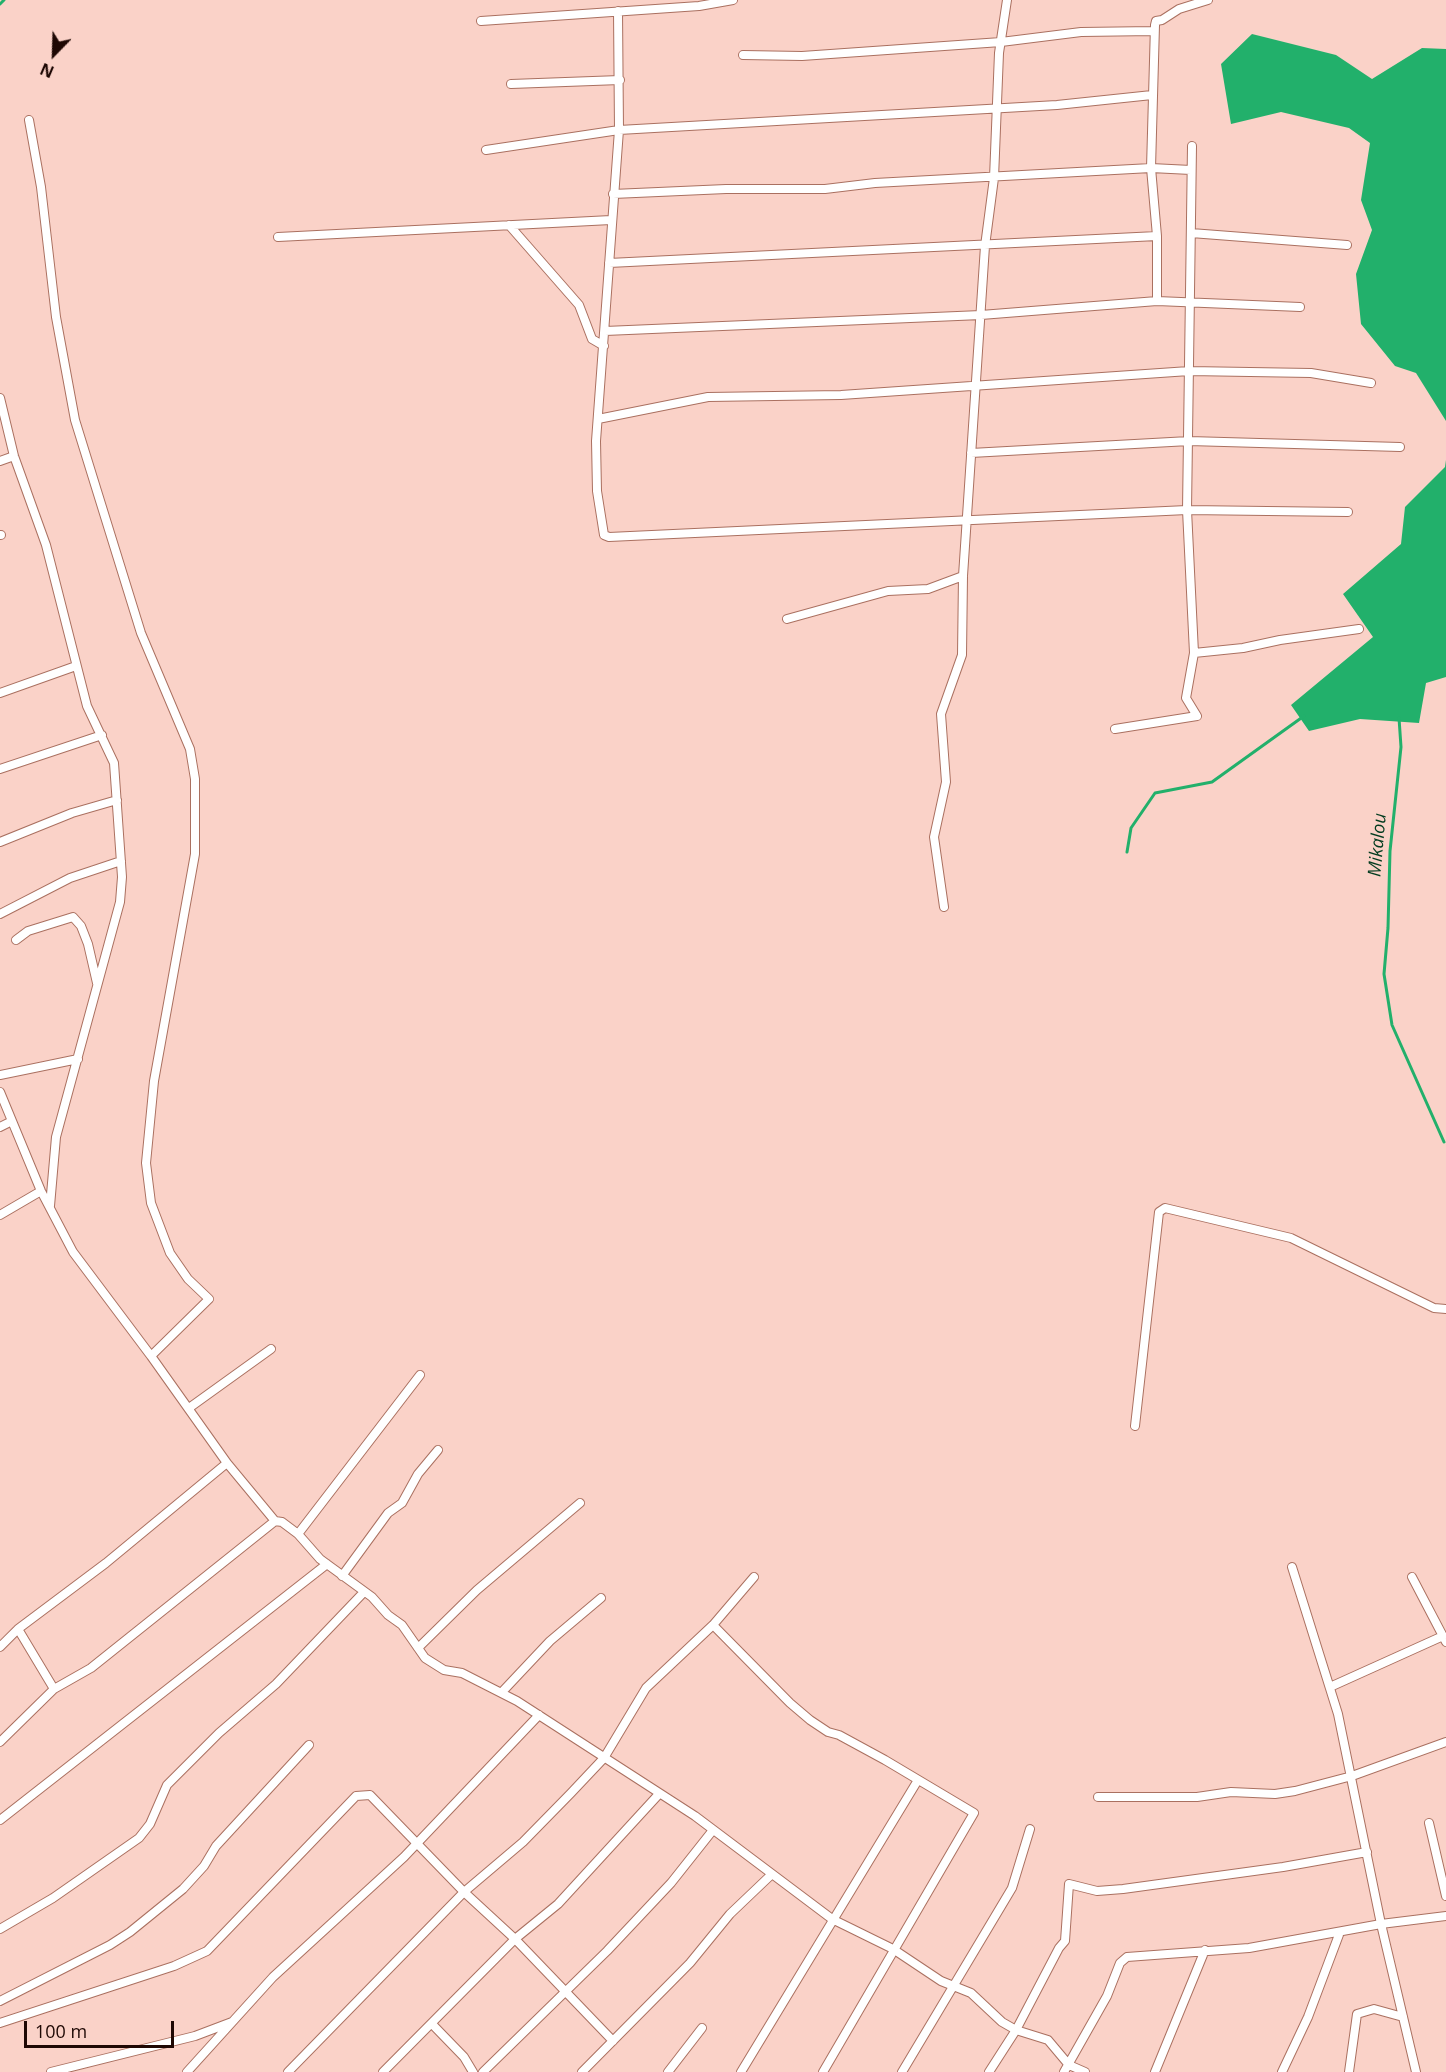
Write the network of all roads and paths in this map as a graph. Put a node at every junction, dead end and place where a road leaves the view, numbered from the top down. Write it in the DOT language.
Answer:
graph roads {
  1 [pos="733,0"];
  2 [pos="1007,0"];
  3 [pos="1206,0"];
  4 [pos="618,10"];
  5 [pos="481,21"];
  6 [pos="1154,32"];
  7 [pos="1001,42"];
  8 [pos="743,55"];
  9 [pos="620,80"];
  10 [pos="511,84"];
  11 [pos="1152,95"];
  12 [pos="997,109"];
  13 [pos="29,120"];
  14 [pos="619,130"];
  15 [pos="1192,146"];
  16 [pos="486,150"];
  17 [pos="1150,168"];
  18 [pos="1191,170"];
  19 [pos="994,178"];
  20 [pos="613,194"];
  21 [pos="611,220"];
  22 [pos="509,225"];
  23 [pos="1191,233"];
  24 [pos="1157,236"];
  25 [pos="278,237"];
  26 [pos="1347,245"];
  27 [pos="985,246"];
  28 [pos="609,262"];
  29 [pos="1157,301"];
  30 [pos="1188,301"];
  31 [pos="1300,307"];
  32 [pos="981,315"];
  33 [pos="605,331"];
  34 [pos="604,346"];
  35 [pos="1189,371"];
  36 [pos="1371,382"];
  37 [pos="977,386"];
  38 [pos="0,398"];
  39 [pos="598,419"];
  40 [pos="1189,441"];
  41 [pos="1401,447"];
  42 [pos="970,453"];
  43 [pos="14,456"];
  44 [pos="0,461"];
  45 [pos="1187,510"];
  46 [pos="1348,512"];
  47 [pos="966,520"];
  48 [pos="963,576"];
  49 [pos="787,619"];
  50 [pos="1359,630"];
  51 [pos="1194,653"];
  52 [pos="76,666"];
  53 [pos="0,693"];
  54 [pos="1115,729"];
  55 [pos="102,735"];
  56 [pos="0,769"];
  57 [pos="117,800"];
  58 [pos="0,842"];
  59 [pos="121,861"];
  60 [pos="944,907"];
  61 [pos="0,914"];
  62 [pos="16,940"];
  63 [pos="98,985"];
  64 [pos="78,1059"];
  65 [pos="0,1074"];
  66 [pos="0,1092"];
  67 [pos="12,1121"];
  68 [pos="0,1127"];
  69 [pos="41,1191"];
  70 [pos="50,1209"];
  71 [pos="0,1215"];
  72 [pos="1446,1309"];
  73 [pos="271,1349"];
  74 [pos="151,1356"];
  75 [pos="420,1376"];
  76 [pos="189,1408"];
  77 [pos="1135,1426"];
  78 [pos="438,1450"];
  79 [pos="227,1463"];
  80 [pos="580,1503"];
  81 [pos="275,1521"];
  82 [pos="298,1534"];
  83 [pos="327,1564"];
  84 [pos="1292,1567"];
  85 [pos="342,1576"];
  86 [pos="754,1577"];
  87 [pos="1412,1577"];
  88 [pos="364,1592"];
  89 [pos="601,1598"];
  90 [pos="713,1625"];
  91 [pos="18,1629"];
  92 [pos="1444,1639"];
  93 [pos="0,1647"];
  94 [pos="418,1648"];
  95 [pos="1330,1687"];
  96 [pos="54,1689"];
  97 [pos="502,1692"];
  98 [pos="539,1715"];
  99 [pos="0,1742"];
  100 [pos="1446,1743"];
  101 [pos="309,1745"];
  102 [pos="604,1758"];
  103 [pos="1352,1776"];
  104 [pos="918,1780"];
  105 [pos="659,1794"];
  106 [pos="1098,1797"];
  107 [pos="0,1821"];
  108 [pos="1429,1823"];
  109 [pos="1030,1828"];
  110 [pos="713,1830"];
  111 [pos="417,1844"];
  112 [pos="1366,1852"];
  113 [pos="772,1874"];
  114 [pos="464,1892"];
  115 [pos="1446,1896"];
  116 [pos="1446,1916"];
  117 [pos="832,1919"];
  118 [pos="1381,1923"];
  119 [pos="0,1929"];
  120 [pos="1340,1932"];
  121 [pos="515,1939"];
  122 [pos="893,1949"];
  123 [pos="1205,1950"];
  124 [pos="954,1986"];
  125 [pos="565,1991"];
  126 [pos="0,2001"];
  127 [pos="1403,2017"];
  128 [pos="235,2021"];
  129 [pos="0,2023"];
  130 [pos="432,2024"];
  131 [pos="702,2028"];
  132 [pos="1016,2031"];
  133 [pos="613,2041"];
  134 [pos="1066,2068"];
  135 [pos="51,2072"];
  136 [pos="187,2072"];
  137 [pos="288,2072"];
  138 [pos="383,2072"];
  139 [pos="473,2072"];
  140 [pos="483,2072"];
  141 [pos="582,2072"];
  142 [pos="668,2072"];
  143 [pos="741,2072"];
  144 [pos="823,2072"];
  145 [pos="902,2072"];
  146 [pos="989,2072"];
  147 [pos="1085,2072"];
  148 [pos="1155,2072"];
  149 [pos="1282,2072"];
  150 [pos="1349,2072"];
  151 [pos="1416,2072"];
  1 -- 4 [label="street"];
  2 -- 7 [label="street"];
  3 -- 6 [label="street"];
  4 -- 5 [label="street"];
  4 -- 9 [label="street"];
  6 -- 7 [label="street"];
  6 -- 11 [label="street"];
  7 -- 8 [label="street"];
  7 -- 12 [label="street"];
  9 -- 10 [label="street"];
  9 -- 14 [label="street"];
  11 -- 12 [label="street"];
  11 -- 17 [label="street"];
  12 -- 14 [label="street"];
  12 -- 19 [label="street"];
  13 -- 74 [label="street"];
  14 -- 16 [label="street"];
  14 -- 20 [label="street"];
  15 -- 18 [label="street"];
  17 -- 18 [label="street"];
  17 -- 19 [label="street"];
  17 -- 24 [label="street"];
  18 -- 23 [label="street"];
  19 -- 20 [label="street"];
  19 -- 27 [label="street"];
  20 -- 21 [label="street"];
  21 -- 22 [label="street"];
  21 -- 28 [label="street"];
  22 -- 25 [label="street"];
  22 -- 34 [label="street"];
  23 -- 26 [label="street"];
  23 -- 30 [label="street"];
  24 -- 27 [label="street"];
  24 -- 29 [label="street"];
  27 -- 28 [label="street"];
  27 -- 32 [label="street"];
  28 -- 33 [label="street"];
  29 -- 30 [label="street"];
  29 -- 32 [label="street"];
  30 -- 31 [label="street"];
  30 -- 35 [label="street"];
  32 -- 33 [label="street"];
  32 -- 37 [label="street"];
  33 -- 34 [label="street"];
  34 -- 39 [label="street"];
  35 -- 36 [label="street"];
  35 -- 37 [label="street"];
  35 -- 40 [label="street"];
  37 -- 39 [label="street"];
  37 -- 42 [label="street"];
  38 -- 43 [label="street"];
  39 -- 47 [label="street"];
  40 -- 41 [label="street"];
  40 -- 42 [label="street"];
  40 -- 45 [label="street"];
  42 -- 47 [label="street"];
  43 -- 44 [label="street"];
  43 -- 52 [label="street"];
  45 -- 46 [label="street"];
  45 -- 47 [label="street"];
  45 -- 51 [label="street"];
  47 -- 48 [label="street"];
  48 -- 49 [label="street"];
  48 -- 60 [label="street"];
  50 -- 51 [label="street"];
  51 -- 54 [label="street"];
  52 -- 53 [label="street"];
  52 -- 55 [label="street"];
  55 -- 56 [label="street"];
  55 -- 57 [label="street"];
  57 -- 58 [label="street"];
  57 -- 59 [label="street"];
  59 -- 61 [label="street"];
  59 -- 63 [label="street"];
  62 -- 63 [label="street"];
  63 -- 64 [label="street"];
  64 -- 65 [label="street"];
  64 -- 70 [label="street"];
  66 -- 67 [label="street"];
  67 -- 68 [label="street"];
  67 -- 69 [label="street"];
  69 -- 70 [label="street"];
  69 -- 71 [label="street"];
  70 -- 74 [label="street"];
  72 -- 77 [label="street"];
  73 -- 76 [label="street"];
  74 -- 76 [label="street"];
  75 -- 82 [label="street"];
  76 -- 79 [label="street"];
  78 -- 85 [label="street"];
  79 -- 81 [label="street"];
  79 -- 91 [label="street"];
  80 -- 94 [label="street"];
  81 -- 82 [label="street"];
  81 -- 96 [label="street"];
  82 -- 83 [label="street"];
  83 -- 85 [label="street"];
  83 -- 107 [label="street"];
  84 -- 95 [label="street"];
  85 -- 88 [label="street"];
  86 -- 90 [label="street"];
  87 -- 92 [label="street"];
  88 -- 94 [label="street"];
  88 -- 119 [label="street"];
  89 -- 97 [label="street"];
  90 -- 102 [label="street"];
  90 -- 104 [label="street"];
  91 -- 93 [label="street"];
  91 -- 96 [label="street"];
  92 -- 95 [label="street"];
  94 -- 97 [label="street"];
  95 -- 103 [label="street"];
  96 -- 99 [label="street"];
  97 -- 98 [label="street"];
  98 -- 102 [label="street"];
  98 -- 111 [label="street"];
  100 -- 103 [label="street"];
  101 -- 126 [label="street"];
  102 -- 105 [label="street"];
  102 -- 114 [label="street"];
  103 -- 106 [label="street"];
  103 -- 112 [label="street"];
  104 -- 117 [label="street"];
  104 -- 122 [label="street"];
  105 -- 110 [label="street"];
  105 -- 121 [label="street"];
  108 -- 115 [label="street"];
  109 -- 124 [label="street"];
  110 -- 113 [label="street"];
  110 -- 125 [label="street"];
  111 -- 114 [label="street"];
  111 -- 128 [label="street"];
  111 -- 129 [label="street"];
  112 -- 118 [label="street"];
  112 -- 132 [label="street"];
  113 -- 117 [label="street"];
  113 -- 133 [label="street"];
  114 -- 121 [label="street"];
  114 -- 137 [label="street"];
  116 -- 118 [label="street"];
  117 -- 122 [label="street"];
  117 -- 143 [label="street"];
  118 -- 120 [label="street"];
  118 -- 127 [label="street"];
  120 -- 123 [label="street"];
  120 -- 149 [label="street"];
  121 -- 125 [label="street"];
  121 -- 130 [label="street"];
  122 -- 124 [label="street"];
  122 -- 144 [label="street"];
  123 -- 134 [label="street"];
  123 -- 148 [label="street"];
  124 -- 132 [label="street"];
  124 -- 145 [label="street"];
  125 -- 133 [label="street"];
  125 -- 140 [label="street"];
  127 -- 150 [label="street"];
  127 -- 151 [label="street"];
  128 -- 135 [label="street"];
  128 -- 136 [label="street"];
  130 -- 138 [label="street"];
  130 -- 139 [label="street"];
  131 -- 142 [label="street"];
  132 -- 134 [label="street"];
  132 -- 146 [label="street"];
  133 -- 141 [label="street"];
  134 -- 147 [label="street"];
}
